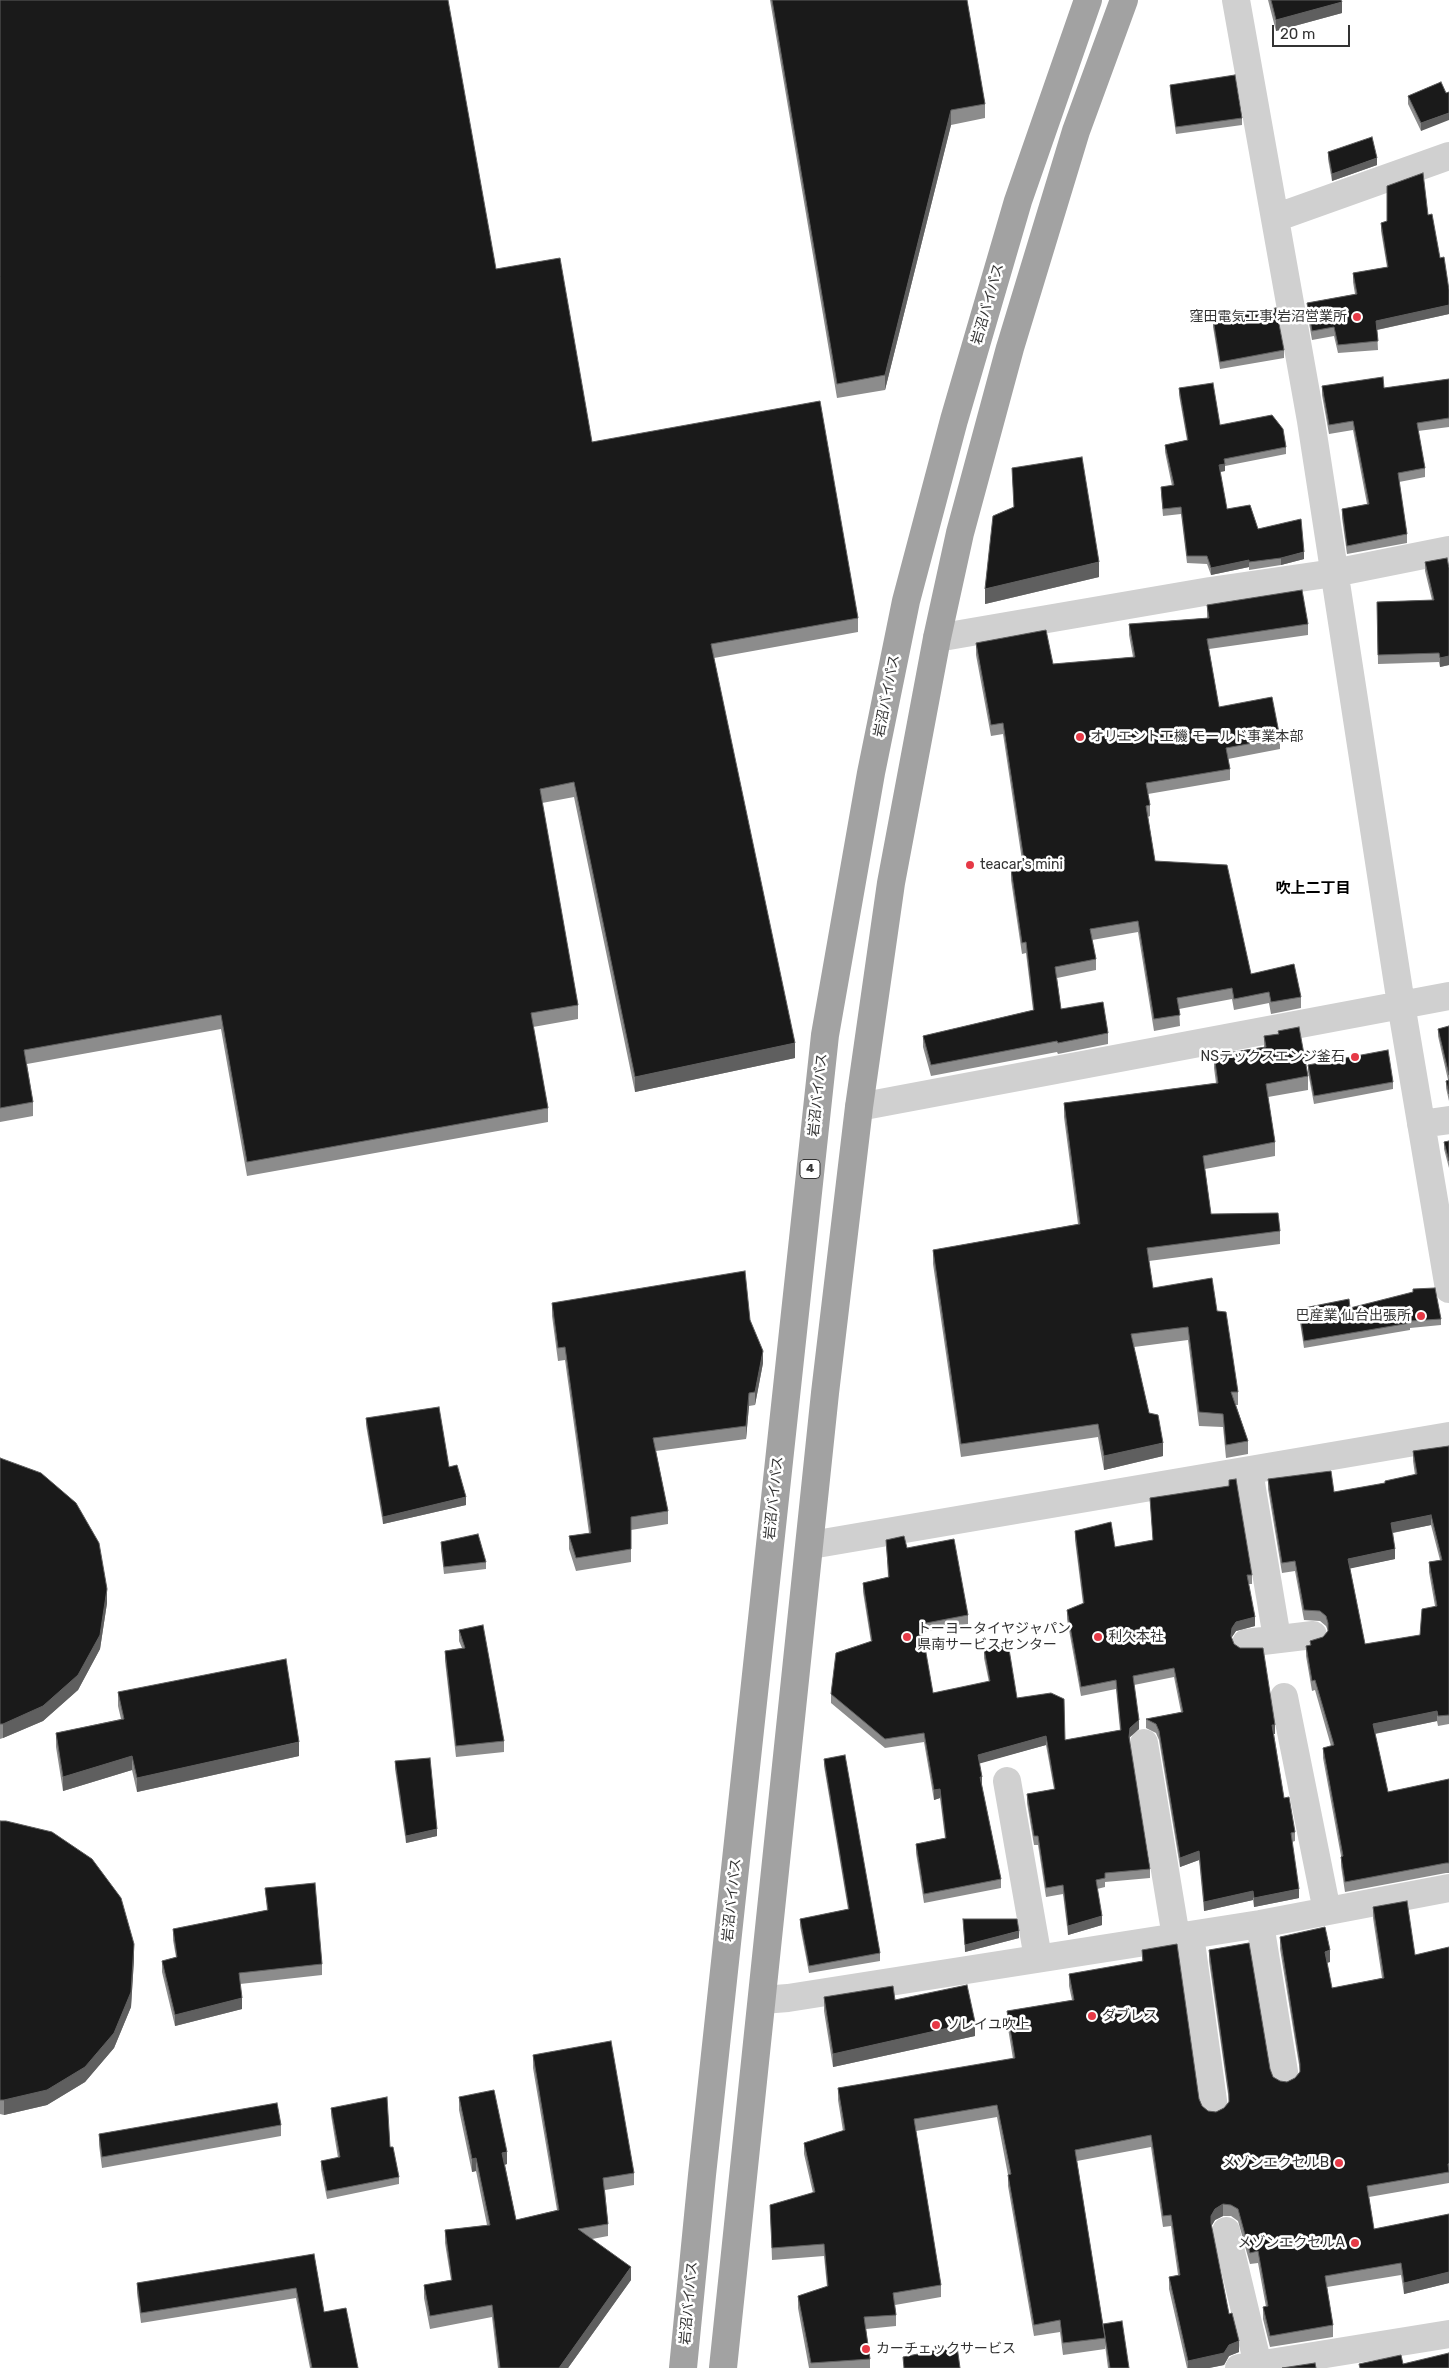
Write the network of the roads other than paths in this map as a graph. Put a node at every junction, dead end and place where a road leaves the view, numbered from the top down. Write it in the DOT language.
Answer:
graph roads {
  1 [pos="1088,0"];
  2 [pos="1124,0"];
  3 [pos="1236,0"];
  4 [pos="1449,156"];
  5 [pos="1275,218"];
  6 [pos="1449,550"];
  7 [pos="1334,573"];
  8 [pos="937,638"];
  9 [pos="1449,996"];
  10 [pos="1401,1004"];
  11 [pos="859,1107"];
  12 [pos="1449,1120"];
  13 [pos="1421,1124"];
  14 [pos="1443,1223"];
  15 [pos="1449,1289"];
  16 [pos="1449,1436"];
  17 [pos="1249,1471"];
  18 [pos="811,1545"];
  19 [pos="1313,1635"];
  20 [pos="1277,1638"];
  21 [pos="1246,1643"];
  22 [pos="1284,1697"];
  23 [pos="1144,1743"];
  24 [pos="1007,1781"];
  25 [pos="1449,1888"];
  26 [pos="1328,1911"];
  27 [pos="1260,1924"];
  28 [pos="1183,1936"];
  29 [pos="1038,1958"];
  30 [pos="762,2000"];
  31 [pos="1285,2078"];
  32 [pos="1214,2108"];
  33 [pos="1226,2231"];
  34 [pos="1449,2334"];
  35 [pos="1244,2367"];
  36 [pos="683,2368"];
  37 [pos="723,2368"];
  1 -- 36 [label="highway, 岩沼バイパス / 4"];
  2 -- 8 [label="highway"];
  3 -- 5 [label="street"];
  4 -- 5 [label="street"];
  5 -- 7 [label="street"];
  6 -- 7 [label="street"];
  7 -- 8 [label="street"];
  7 -- 10 [label="street"];
  8 -- 11 [label="highway"];
  9 -- 10 [label="street"];
  10 -- 11 [label="street"];
  10 -- 13 [label="street"];
  11 -- 18 [label="highway"];
  12 -- 13 [label="street"];
  13 -- 14 [label="street"];
  14 -- 15 [label="street"];
  16 -- 17 [label="street"];
  17 -- 18 [label="street"];
  17 -- 20 [label="street"];
  18 -- 30 [label="highway"];
  19 -- 20 [label="street"];
  20 -- 21 [label="street"];
  22 -- 26 [label="street"];
  23 -- 28 [label="street"];
  24 -- 29 [label="street"];
  25 -- 26 [label="street"];
  26 -- 27 [label="street"];
  27 -- 28 [label="street"];
  27 -- 31 [label="street"];
  28 -- 29 [label="street"];
  28 -- 32 [label="street"];
  29 -- 30 [label="street"];
  30 -- 37 [label="highway"];
  33 -- 35 [label="street"];
  34 -- 35 [label="street"];
}
